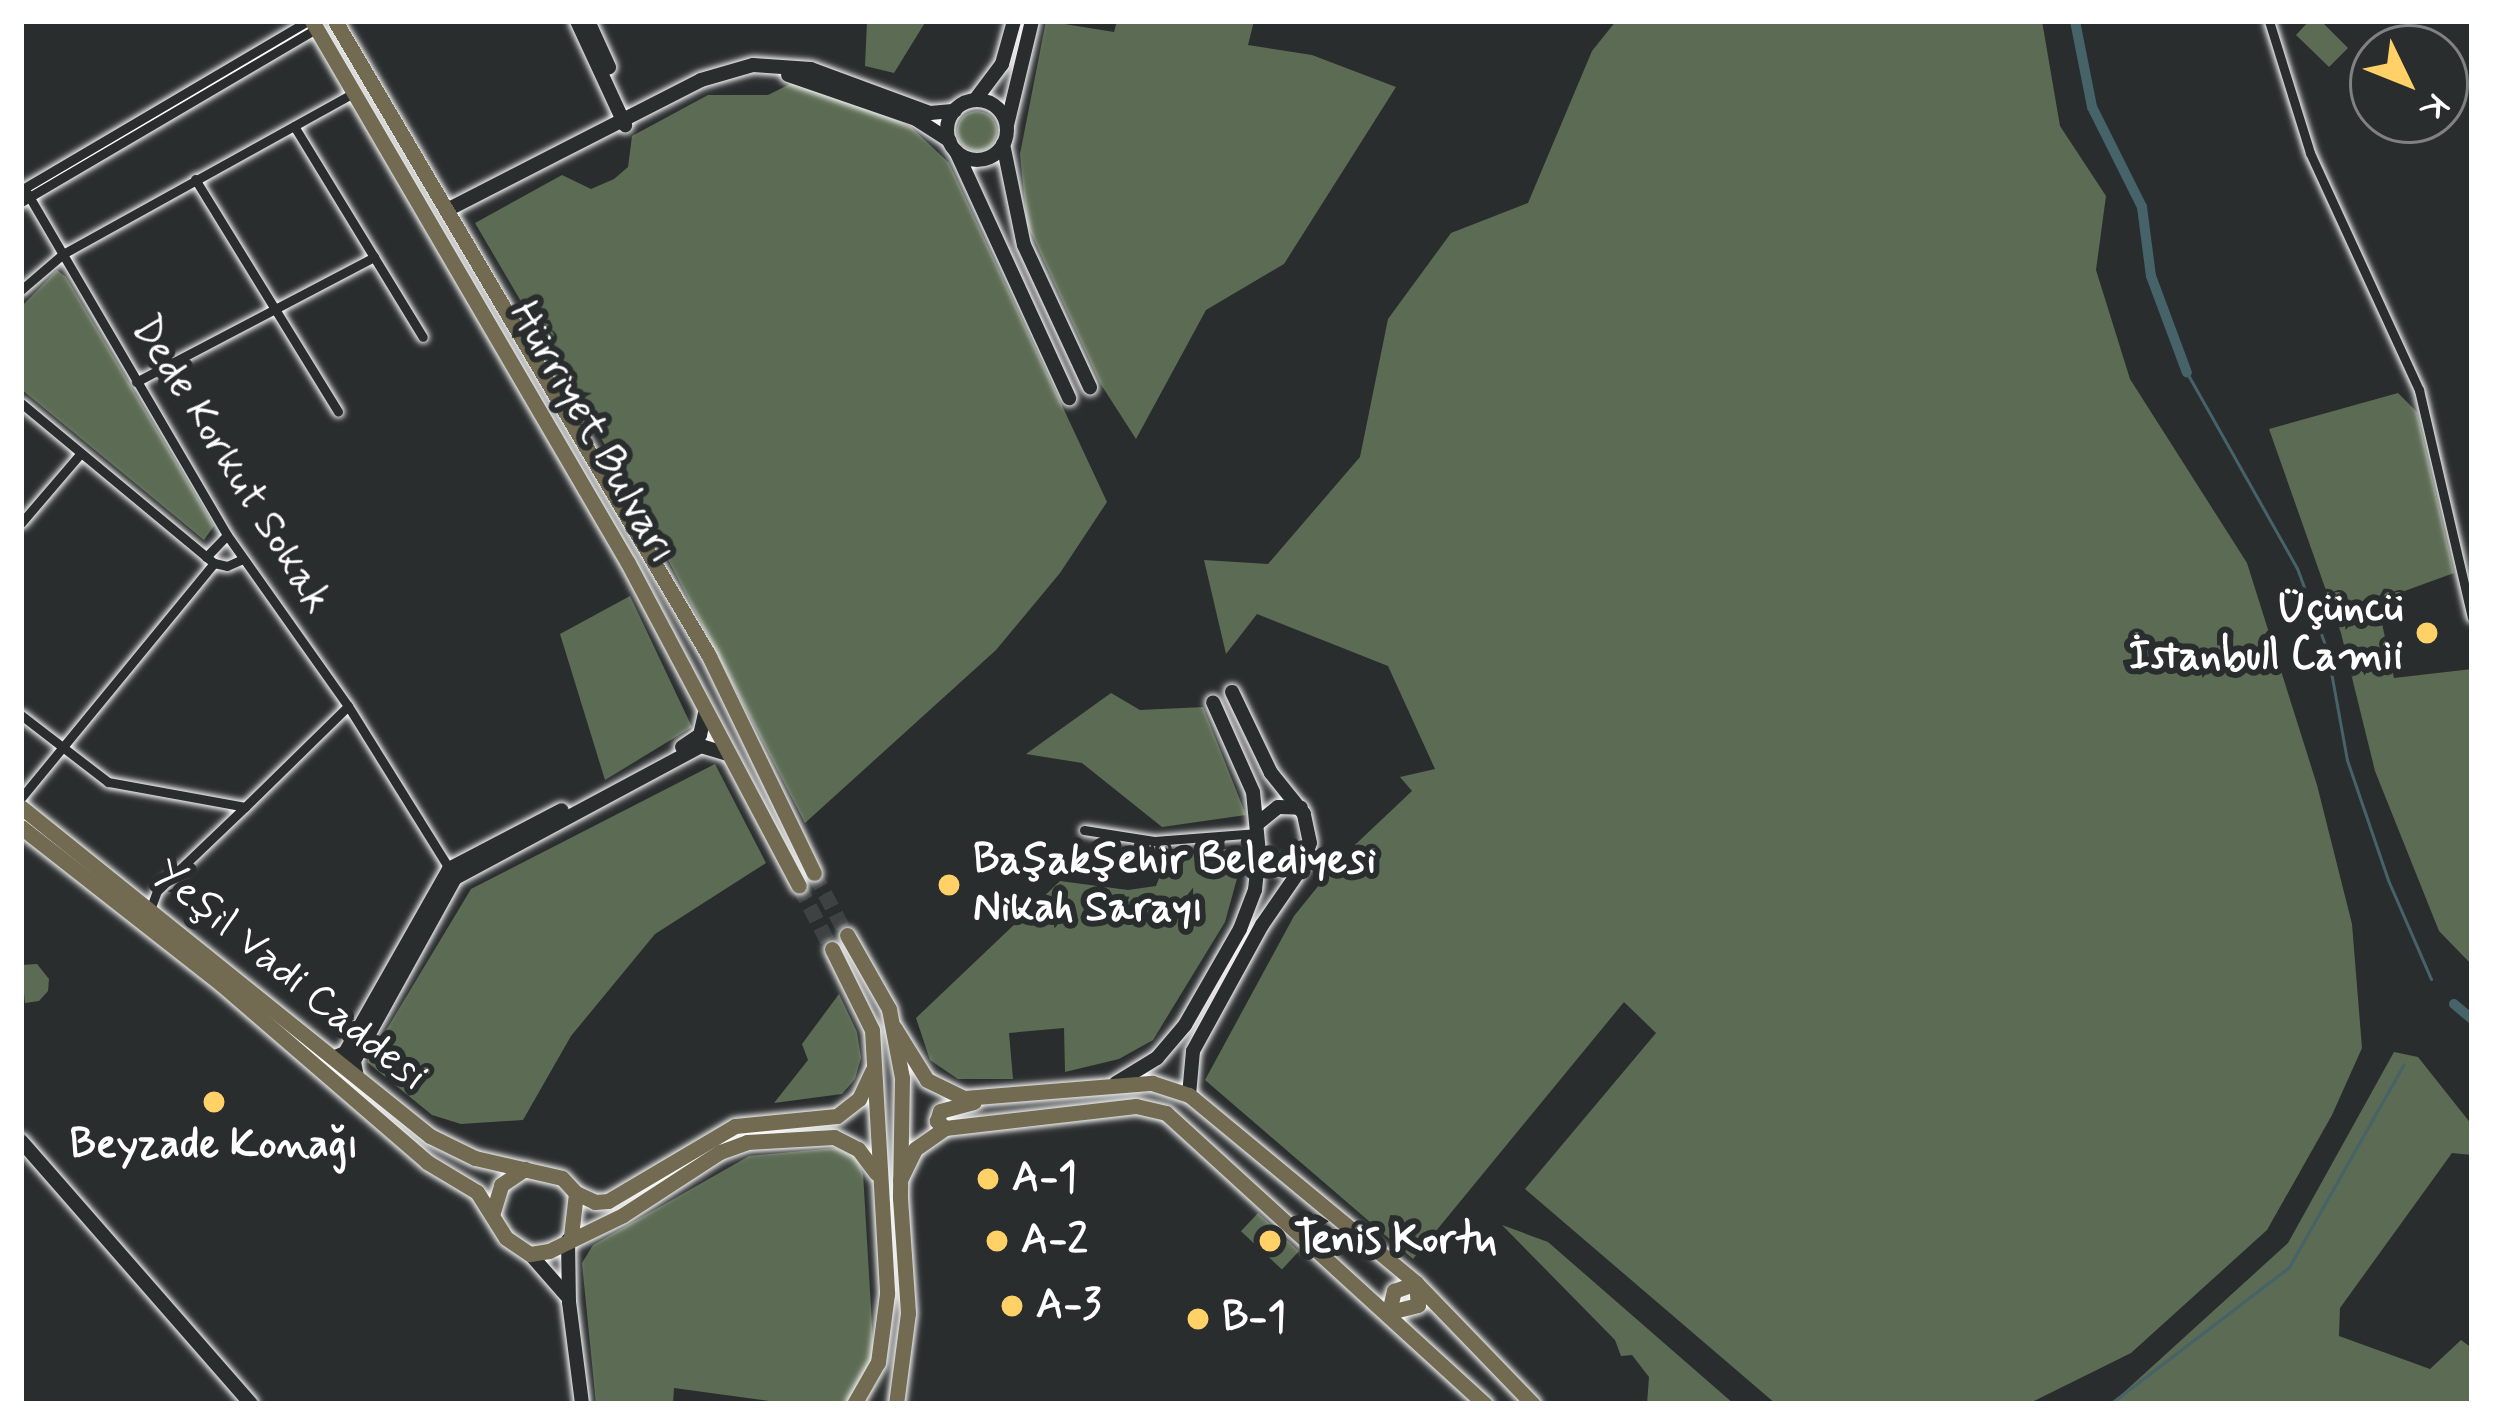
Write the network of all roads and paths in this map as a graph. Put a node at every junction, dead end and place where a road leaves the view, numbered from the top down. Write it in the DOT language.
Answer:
graph roads {
  1 [pos="335,21"];
  2 [pos="578,21"];
  3 [pos="588,21"];
  4 [pos="1015,21"];
  5 [pos="1032,21"];
  6 [pos="2269,21"];
  7 [pos="312,24"];
  8 [pos="354,94"];
  9 [pos="975,100"];
  10 [pos="955,111"];
  11 [pos="628,120"];
  12 [pos="1006,125"];
  13 [pos="294,126"];
  14 [pos="1004,144"];
  15 [pos="953,146"];
  16 [pos="195,179"];
  17 [pos="24,195"];
  18 [pos="449,214"];
  19 [pos="63,254"];
  20 [pos="374,257"];
  21 [pos="21,290"];
  22 [pos="275,309"];
  23 [pos="423,337"];
  24 [pos="136,382"];
  25 [pos="1090,388"];
  26 [pos="1069,398"];
  27 [pos="21,404"];
  28 [pos="338,411"];
  29 [pos="81,453"];
  30 [pos="21,523"];
  31 [pos="227,535"];
  32 [pos="210,560"];
  33 [pos="243,560"];
  34 [pos="2472,617"];
  35 [pos="727,689"];
  36 [pos="1232,692"];
  37 [pos="1213,702"];
  38 [pos="348,706"];
  39 [pos="702,709"];
  40 [pos="21,715"];
  41 [pos="62,747"];
  42 [pos="727,754"];
  43 [pos="21,802"];
  44 [pos="245,807"];
  45 [pos="1301,808"];
  46 [pos="21,827"];
  47 [pos="1257,829"];
  48 [pos="1084,830"];
  49 [pos="1259,853"];
  50 [pos="1302,867"];
  51 [pos="452,873"];
  52 [pos="814,873"];
  53 [pos="800,886"];
  54 [pos="157,891"];
  55 [pos="130,894"];
  56 [pos="150,910"];
  57 [pos="847,935"];
  58 [pos="832,950"];
  59 [pos="894,1027"];
  60 [pos="874,1044"];
  61 [pos="333,1058"];
  62 [pos="357,1076"];
  63 [pos="1112,1086"];
  64 [pos="1190,1095"];
  65 [pos="984,1101"];
  66 [pos="945,1128"];
  67 [pos="21,1141"];
  68 [pos="528,1168"];
  69 [pos="876,1173"];
  70 [pos="900,1180"];
  71 [pos="576,1193"];
  72 [pos="494,1212"];
  73 [pos="569,1238"];
  74 [pos="530,1254"];
  75 [pos="1416,1283"];
  76 [pos="569,1302"];
  77 [pos="1389,1312"];
  78 [pos="878,1362"];
  79 [pos="896,1401"];
  80 [pos="251,1404"];
  81 [pos="582,1404"];
  82 [pos="854,1404"];
  83 [pos="864,1404"];
  84 [pos="1485,1404"];
  85 [pos="1533,1404"];
  1 -- 18 [label="main road, Hürriyet Bulvarı"];
  2 -- 11 [label="street"];
  3 -- 11 [label="street"];
  4 -- 9 [label="street"];
  5 -- 12 [label="street"];
  6 -- 34 [label="street"];
  7 -- 8 [label="main road, Hürriyet Bulvarı"];
  7 -- 17 [label="street"];
  8 -- 13 [label="street"];
  8 -- 39 [label="main road, Hürriyet Bulvarı"];
  9 -- 10 [label="street"];
  9 -- 12 [label="street"];
  10 -- 11 [label="street"];
  10 -- 15 [label="street"];
  11 -- 15 [label="street"];
  11 -- 18 [label="street"];
  12 -- 14 [label="street"];
  13 -- 16 [label="street"];
  13 -- 20 [label="street"];
  14 -- 15 [label="street"];
  14 -- 25 [label="street"];
  15 -- 26 [label="street"];
  16 -- 19 [label="street"];
  16 -- 22 [label="street"];
  17 -- 19 [label="street, Dede Korkut Sokak"];
  18 -- 35 [label="main road, Hürriyet Bulvarı"];
  19 -- 21 [label="street"];
  19 -- 24 [label="street, Dede Korkut Sokak"];
  20 -- 22 [label="street"];
  20 -- 23 [label="street"];
  22 -- 24 [label="street"];
  22 -- 28 [label="street"];
  24 -- 31 [label="street, Dede Korkut Sokak"];
  27 -- 29 [label="street"];
  29 -- 30 [label="street"];
  29 -- 32 [label="street"];
  31 -- 32 [label="street"];
  31 -- 33 [label="street, Dede Korkut Sokak"];
  32 -- 33 [label="street"];
  32 -- 41 [label="street"];
  33 -- 38 [label="street, Dede Korkut Sokak"];
  35 -- 39 [label="main road"];
  35 -- 52 [label="main road, Hürriyet Bulvarı"];
  36 -- 45 [label="street"];
  37 -- 47 [label="street"];
  38 -- 44 [label="street"];
  38 -- 51 [label="street, Dede Korkut Sokak"];
  39 -- 42 [label="main road, Hürriyet Bulvarı"];
  39 -- 51 [label="street"];
  40 -- 41 [label="street"];
  41 -- 43 [label="street"];
  41 -- 44 [label="street"];
  42 -- 51 [label="street"];
  42 -- 53 [label="main road, Hürriyet Bulvarı"];
  43 -- 55 [label="main road, Yeşil Vadi Caddesi"];
  44 -- 54 [label="street"];
  45 -- 47 [label="street"];
  45 -- 50 [label="street"];
  46 -- 72 [label="main road, Yeşil Vadi Caddesi"];
  47 -- 48 [label="street"];
  47 -- 49 [label="street"];
  49 -- 50 [label="street"];
  49 -- 63 [label="street"];
  50 -- 64 [label="street"];
  51 -- 61 [label="street"];
  51 -- 62 [label="street"];
  54 -- 55 [label="street"];
  54 -- 56 [label="street"];
  55 -- 56 [label="main road, Yeşil Vadi Caddesi"];
  56 -- 61 [label="main road, Yeşil Vadi Caddesi"];
  57 -- 59 [label="main road"];
  58 -- 60 [label="main road"];
  59 -- 65 [label="main road"];
  59 -- 70 [label="main road"];
  60 -- 69 [label="main road"];
  60 -- 71 [label="main road"];
  61 -- 62 [label="main road, Yeşil Vadi Caddesi"];
  62 -- 68 [label="main road, Yeşil Vadi Caddesi"];
  63 -- 64 [label="main road"];
  63 -- 65 [label="main road"];
  64 -- 75 [label="main road"];
  65 -- 66 [label="main road"];
  66 -- 70 [label="main road"];
  66 -- 77 [label="main road"];
  67 -- 80 [label="street"];
  68 -- 71 [label="main road, Yeşil Vadi Caddesi"];
  68 -- 72 [label="main road"];
  69 -- 73 [label="main road"];
  69 -- 78 [label="main road"];
  70 -- 79 [label="main road"];
  71 -- 73 [label="main road"];
  72 -- 74 [label="main road, Yeşil Vadi Caddesi"];
  73 -- 74 [label="main road"];
  73 -- 76 [label="street"];
  74 -- 76 [label="street"];
  75 -- 77 [label="main road"];
  75 -- 85 [label="main road"];
  76 -- 81 [label="street"];
  77 -- 84 [label="main road"];
  78 -- 82 [label="main road"];
  78 -- 83 [label="main road"];
}
